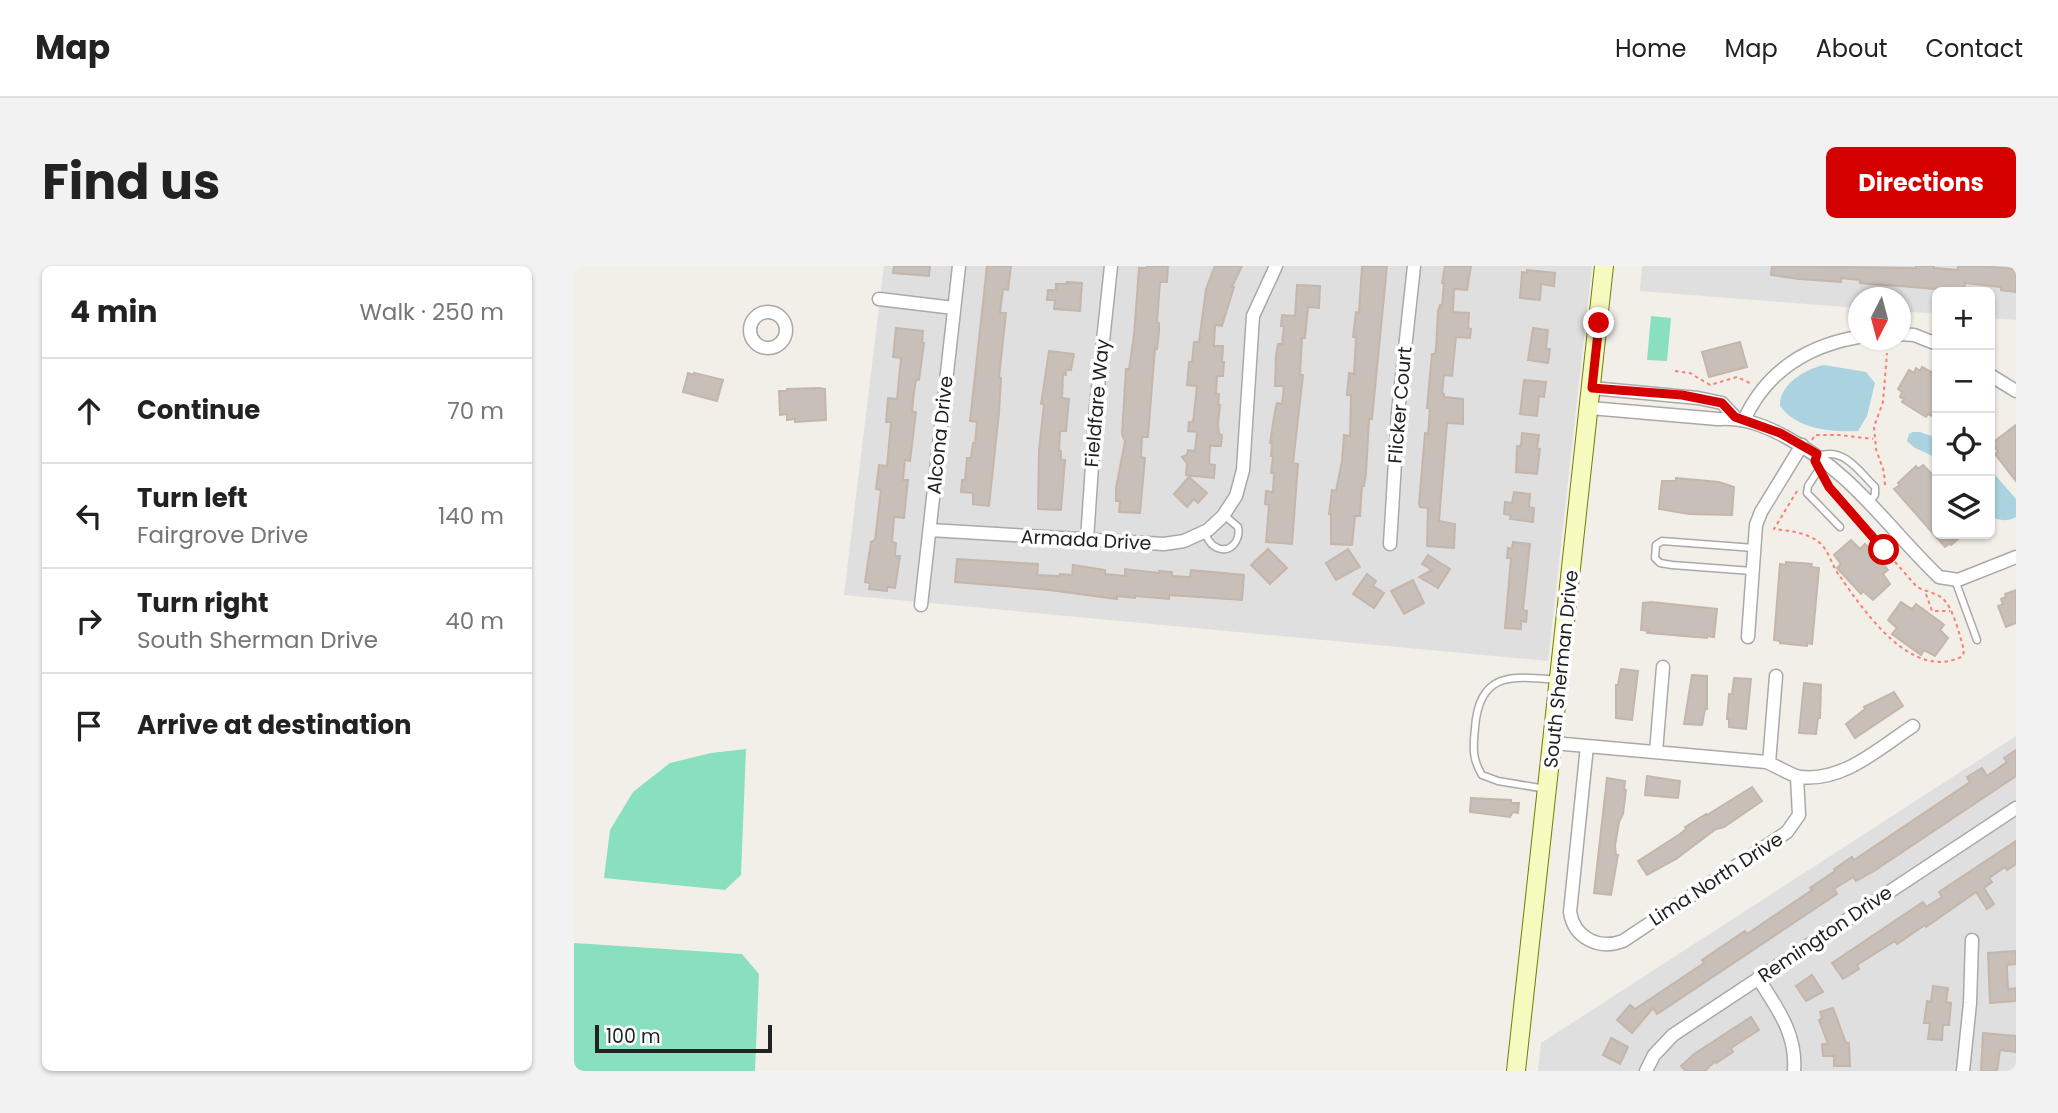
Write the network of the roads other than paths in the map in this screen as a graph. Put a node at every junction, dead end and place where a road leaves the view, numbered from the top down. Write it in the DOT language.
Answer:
graph roads {
  1 [pos="959,266"];
  2 [pos="1111,266"];
  3 [pos="1276,266"];
  4 [pos="1414,266"];
  5 [pos="1604,266"];
  6 [pos="879,299"];
  7 [pos="954,308"];
  8 [pos="1911,335"];
  9 [pos="1848,339"];
  10 [pos="1932,342"];
  11 [pos="1995,378"];
  12 [pos="1592,388"];
  13 [pos="2016,391"];
  14 [pos="1590,408"];
  15 [pos="1740,419"];
  16 [pos="1807,443"];
  17 [pos="1821,462"];
  18 [pos="1224,515"];
  19 [pos="1840,527"];
  20 [pos="930,530"];
  21 [pos="1204,532"];
  22 [pos="1087,540"];
  23 [pos="1390,544"];
  24 [pos="1754,548"];
  25 [pos="2016,557"];
  26 [pos="1752,571"];
  27 [pos="1955,580"];
  28 [pos="921,605"];
  29 [pos="1748,637"];
  30 [pos="1977,640"];
  31 [pos="1663,667"];
  32 [pos="1776,676"];
  33 [pos="1560,681"];
  34 [pos="1913,726"];
  35 [pos="1553,743"];
  36 [pos="1587,746"];
  37 [pos="1656,752"];
  38 [pos="1769,763"];
  39 [pos="1797,777"];
  40 [pos="1548,790"];
  41 [pos="2016,808"];
  42 [pos="1972,940"];
  43 [pos="1758,978"];
  44 [pos="1516,1071"];
  45 [pos="1646,1071"];
  46 [pos="1794,1071"];
  47 [pos="1963,1071"];
  1 -- 7 [label="street, Alcona Drive"];
  2 -- 22 [label="street, Fieldfare Way"];
  3 -- 18 [label="street"];
  4 -- 23 [label="street, Flicker Court"];
  5 -- 12 [label="street, South Sherman Drive"];
  6 -- 7 [label="street"];
  7 -- 20 [label="street, Alcona Drive"];
  8 -- 10 [label="street"];
  9 -- 15 [label="street"];
  11 -- 13 [label="street"];
  12 -- 14 [label="street, South Sherman Drive"];
  12 -- 15 [label="street"];
  14 -- 15 [label="street"];
  14 -- 33 [label="street, South Sherman Drive"];
  15 -- 16 [label="street"];
  16 -- 17 [label="street"];
  16 -- 24 [label="street"];
  17 -- 19 [label="lane"];
  17 -- 27 [label="street"];
  18 -- 21 [label="street"];
  18 -- 21 [label="lane"];
  20 -- 22 [label="street, Armada Drive"];
  20 -- 28 [label="street, Alcona Drive"];
  21 -- 22 [label="street, Armada Drive"];
  24 -- 26 [label="street"];
  24 -- 26 [label="lane"];
  25 -- 27 [label="street"];
  26 -- 29 [label="street"];
  27 -- 30 [label="lane"];
  31 -- 37 [label="street"];
  32 -- 38 [label="street"];
  33 -- 35 [label="street, South Sherman Drive"];
  33 -- 40 [label="lane"];
  34 -- 39 [label="street"];
  35 -- 36 [label="street"];
  35 -- 40 [label="street, South Sherman Drive"];
  36 -- 37 [label="street"];
  36 -- 39 [label="street, Lima North Drive"];
  37 -- 38 [label="street"];
  38 -- 39 [label="street"];
  40 -- 44 [label="street, South Sherman Drive"];
  41 -- 43 [label="street, Remington Drive"];
  42 -- 47 [label="street"];
  43 -- 45 [label="street, Remington Drive"];
  43 -- 46 [label="street"];
}
